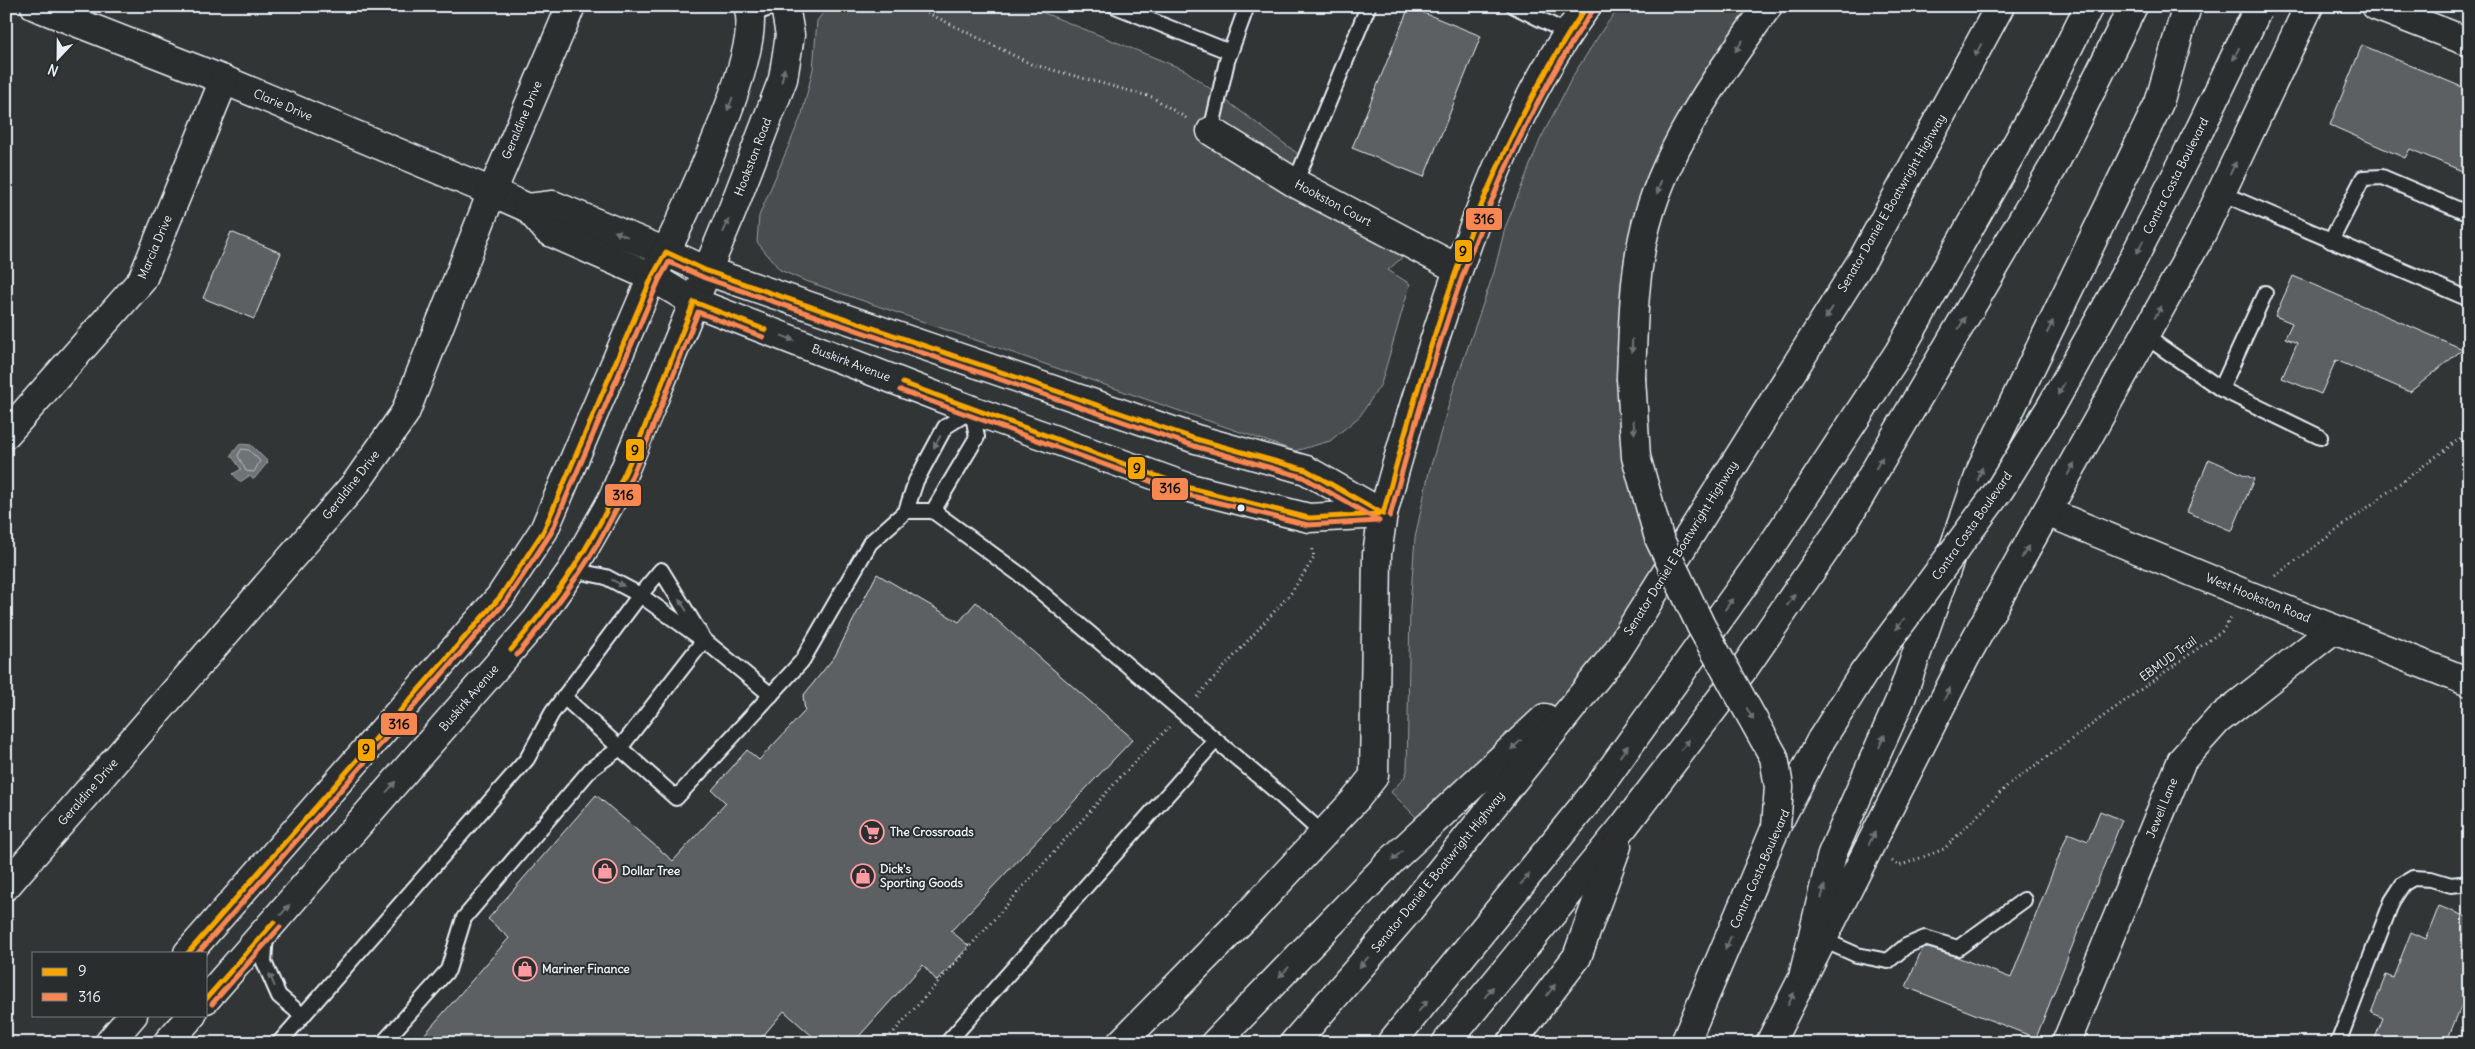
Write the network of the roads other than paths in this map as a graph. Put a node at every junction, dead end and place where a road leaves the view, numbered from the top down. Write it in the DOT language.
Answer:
graph roads {
  1 [pos="35,6"];
  2 [pos="571,6"];
  3 [pos="785,6"];
  4 [pos="1116,6"];
  5 [pos="1247,6"];
  6 [pos="1514,6"];
  7 [pos="1587,6"];
  8 [pos="1768,6"];
  9 [pos="2000,6"];
  10 [pos="2089,6"];
  11 [pos="2133,6"];
  12 [pos="2187,6"];
  13 [pos="2309,6"];
  14 [pos="2376,6"];
  15 [pos="1368,7"];
  16 [pos="2258,8"];
  17 [pos="758,9"];
  18 [pos="1568,33"];
  19 [pos="2469,42"];
  20 [pos="1230,52"];
  21 [pos="224,80"];
  22 [pos="1200,125"];
  23 [pos="1294,183"];
  24 [pos="492,192"];
  25 [pos="2221,193"];
  26 [pos="528,208"];
  27 [pos="2469,214"];
  28 [pos="2331,241"];
  29 [pos="666,252"];
  30 [pos="1458,269"];
  31 [pos="707,272"];
  32 [pos="652,276"];
  33 [pos="2265,293"];
  34 [pos="2469,298"];
  35 [pos="694,302"];
  36 [pos="2145,336"];
  37 [pos="2221,389"];
  38 [pos="972,410"];
  39 [pos="6,434"];
  40 [pos="2320,437"];
  41 [pos="933,511"];
  42 [pos="906,512"];
  43 [pos="2048,512"];
  44 [pos="1383,514"];
  45 [pos="572,570"];
  46 [pos="640,595"];
  47 [pos="2334,629"];
  48 [pos="704,640"];
  49 [pos="1616,653"];
  50 [pos="2469,682"];
  51 [pos="771,695"];
  52 [pos="565,698"];
  53 [pos="1215,741"];
  54 [pos="620,748"];
  55 [pos="1624,826"];
  56 [pos="1776,827"];
  57 [pos="1323,834"];
  58 [pos="2469,883"];
  59 [pos="6,886"];
  60 [pos="2024,900"];
  61 [pos="266,931"];
  62 [pos="1821,939"];
  63 [pos="189,952"];
  64 [pos="1804,974"];
  65 [pos="208,997"];
  66 [pos="132,1016"];
  67 [pos="191,1016"];
  68 [pos="303,1016"];
  69 [pos="109,1043"];
  70 [pos="167,1043"];
  71 [pos="279,1043"];
  72 [pos="383,1043"];
  73 [pos="946,1043"];
  74 [pos="1121,1043"];
  75 [pos="1215,1043"];
  76 [pos="1294,1043"];
  77 [pos="1391,1043"];
  78 [pos="1446,1043"];
  79 [pos="1511,1043"];
  80 [pos="1686,1043"];
  81 [pos="1770,1043"];
  82 [pos="2066,1043"];
  83 [pos="2338,1043"];
  1 -- 21 [label="main road, Clarie Drive"];
  2 -- 24 [label="main road, Geraldine Drive"];
  31 -- 3 [label="main road, Hookston Road, one-way"];
  4 -- 20 [label="lane"];
  5 -- 20 [label="lane"];
  6 -- 18 [label="lane"];
  7 -- 18 [label="main road"];
  8 -- 56 [label="main road, one-way, bridge"];
  9 -- 49 [label="main road, Senator Daniel E Boatwright Highway, one-way"];
  77 -- 10 [label="main road, one-way"];
  55 -- 11 [label="main road, one-way"];
  64 -- 12 [label="main road, one-way"];
  25 -- 13 [label="main road, one-way"];
  14 -- 19 [label="main road"];
  15 -- 23 [label="lane"];
  16 -- 56 [label="main road, Contra Costa Boulevard, one-way, bridge"];
  17 -- 29 [label="main road, one-way"];
  18 -- 30 [label="main road"];
  20 -- 22 [label="lane"];
  21 -- 24 [label="main road, Clarie Drive"];
  21 -- 39 [label="main road, Marcia Drive"];
  22 -- 23 [label="main road, Hookston Court"];
  23 -- 30 [label="main road, Hookston Court"];
  24 -- 26 [label="main road, Clarie Drive"];
  24 -- 59 [label="main road, Geraldine Drive"];
  25 -- 28 [label="lane"];
  36 -- 25 [label="main road, one-way"];
  29 -- 26 [label="main road, one-way"];
  26 -- 32 [label="main road, Clarie Drive"];
  27 -- 28 [label="lane"];
  28 -- 34 [label="lane"];
  29 -- 31 [label="main road"];
  29 -- 32 [label="main road"];
  30 -- 44 [label="main road"];
  31 -- 35 [label="main road, Hookston Road"];
  31 -- 44 [label="main road"];
  32 -- 35 [label="main road, Buskirk Avenue"];
  32 -- 63 [label="main road"];
  33 -- 37 [label="lane"];
  35 -- 38 [label="main road, Buskirk Avenue, one-way"];
  35 -- 45 [label="main road, Buskirk Avenue"];
  36 -- 37 [label="lane"];
  43 -- 36 [label="main road, one-way"];
  37 -- 40 [label="lane"];
  38 -- 41 [label="lane"];
  38 -- 42 [label="lane, one-way"];
  38 -- 44 [label="main road, Buskirk Avenue"];
  41 -- 42 [label="lane"];
  41 -- 53 [label="lane"];
  42 -- 51 [label="lane"];
  43 -- 47 [label="main road, West Hookston Road"];
  62 -- 43 [label="main road, one-way"];
  44 -- 57 [label="main road"];
  45 -- 46 [label="lane, one-way"];
  61 -- 45 [label="main road, Buskirk Avenue, one-way"];
  46 -- 48 [label="lane"];
  48 -- 46 [label="lane, one-way"];
  46 -- 52 [label="lane"];
  47 -- 50 [label="main road, West Hookston Road"];
  47 -- 82 [label="main road, Jewell Lane"];
  48 -- 51 [label="lane"];
  48 -- 54 [label="lane"];
  49 -- 75 [label="main road, one-way"];
  49 -- 76 [label="main road, Senator Daniel E Boatwright Highway, one-way"];
  51 -- 54 [label="lane"];
  52 -- 54 [label="lane"];
  52 -- 68 [label="lane"];
  53 -- 57 [label="lane"];
  53 -- 73 [label="lane"];
  54 -- 72 [label="lane"];
  78 -- 55 [label="main road, one-way"];
  79 -- 55 [label="main road, one-way"];
  56 -- 80 [label="main road, Contra Costa Boulevard, one-way"];
  57 -- 74 [label="main road"];
  58 -- 83 [label="lane"];
  60 -- 62 [label="lane"];
  61 -- 65 [label="main road, Buskirk Avenue"];
  68 -- 61 [label="lane, one-way"];
  62 -- 64 [label="main road"];
  81 -- 64 [label="main road, one-way"];
  66 -- 69 [label="main road"];
  67 -- 70 [label="main road"];
  68 -- 71 [label="lane"];
}
